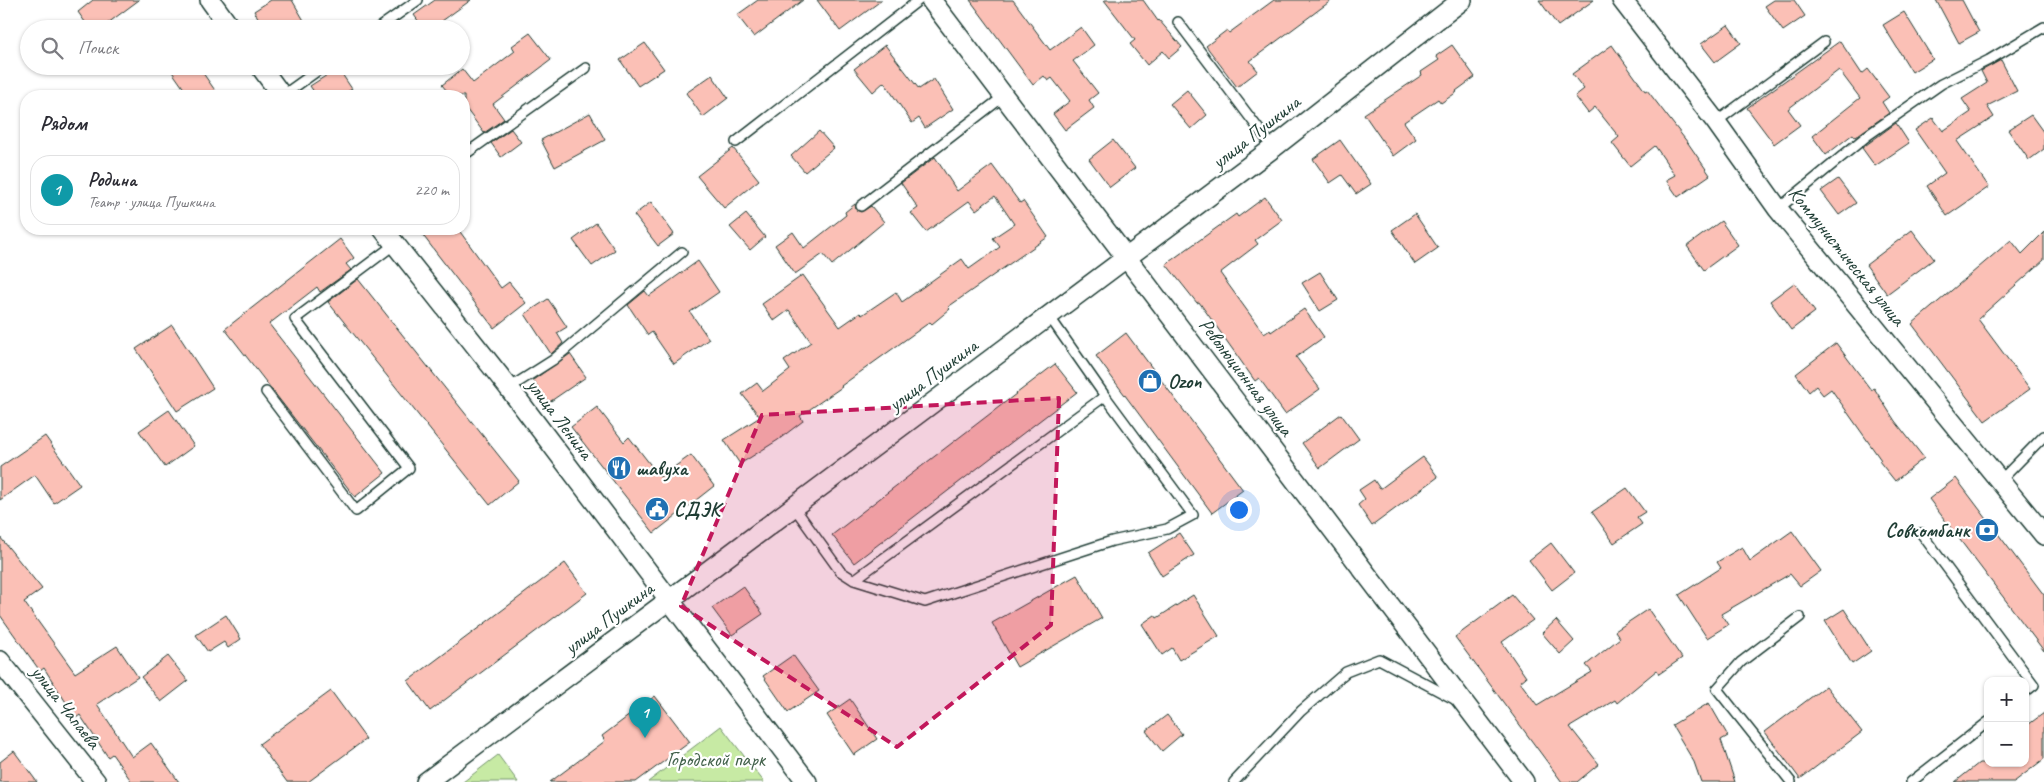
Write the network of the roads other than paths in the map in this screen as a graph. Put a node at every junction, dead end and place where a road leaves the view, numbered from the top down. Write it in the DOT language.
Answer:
graph roads {
  1 [pos="210,0"];
  2 [pos="418,0"];
  3 [pos="920,0"];
  4 [pos="931,0"];
  5 [pos="1462,0"];
  6 [pos="1622,0"];
  7 [pos="225,20"];
  8 [pos="390,20"];
  9 [pos="1178,22"];
  10 [pos="2044,27"];
  11 [pos="1824,42"];
  12 [pos="586,68"];
  13 [pos="267,75"];
  14 [pos="311,75"];
  15 [pos="278,90"];
  16 [pos="290,90"];
  17 [pos="1004,96"];
  18 [pos="1716,122"];
  19 [pos="736,142"];
  20 [pos="1273,148"];
  21 [pos="470,151"];
  22 [pos="861,206"];
  23 [pos="1778,209"];
  24 [pos="388,235"];
  25 [pos="395,243"];
  26 [pos="682,252"];
  27 [pos="1127,258"];
  28 [pos="1049,316"];
  29 [pos="509,388"];
  30 [pos="266,392"];
  31 [pos="1105,396"];
  32 [pos="2044,436"];
  33 [pos="2001,480"];
  34 [pos="794,506"];
  35 [pos="1921,533"];
  36 [pos="2044,535"];
  37 [pos="854,580"];
  38 [pos="669,602"];
  39 [pos="1800,617"];
  40 [pos="0,661"];
  41 [pos="2044,684"];
  42 [pos="2034,685"];
  43 [pos="2029,689"];
  44 [pos="1467,706"];
  45 [pos="1984,725"];
  46 [pos="96,782"];
  47 [pos="426,782"];
  48 [pos="807,782"];
  49 [pos="1234,782"];
  50 [pos="1524,782"];
  51 [pos="1791,782"];
  52 [pos="1911,782"];
  1 -- 7 [label="street"];
  2 -- 8 [label="lane"];
  3 -- 19 [label="lane"];
  4 -- 17 [label="street, Революционная улица"];
  5 -- 20 [label="street, улица Пушкина"];
  6 -- 18 [label="street, Коммунистическая улица"];
  9 -- 20 [label="lane"];
  10 -- 23 [label="lane"];
  11 -- 18 [label="lane"];
  12 -- 21 [label="lane"];
  13 -- 15 [label="street"];
  14 -- 16 [label="lane"];
  17 -- 22 [label="lane"];
  17 -- 27 [label="street, Революционная улица"];
  18 -- 23 [label="street, Коммунистическая улица"];
  20 -- 27 [label="street, улица Пушкина"];
  23 -- 33 [label="street, Коммунистическая улица"];
  24 -- 25 [label="street, улица Ленина"];
  25 -- 29 [label="street, улица Ленина"];
  25 -- 30 [label="lane"];
  26 -- 29 [label="lane"];
  27 -- 28 [label="street, улица Пушкина"];
  27 -- 44 [label="street, Революционная улица"];
  28 -- 31 [label="lane"];
  28 -- 34 [label="street, улица Пушкина"];
  29 -- 38 [label="street, улица Ленина"];
  31 -- 37 [label="lane"];
  31 -- 37 [label="lane"];
  32 -- 33 [label="lane"];
  33 -- 36 [label="street, Коммунистическая улица"];
  34 -- 37 [label="lane"];
  34 -- 38 [label="street, улица Пушкина"];
  35 -- 42 [label="lane"];
  38 -- 47 [label="street, улица Пушкина"];
  38 -- 48 [label="street, улица Ленина"];
  39 -- 51 [label="lane"];
  40 -- 46 [label="street, улица Чапаева"];
  41 -- 42 [label="lane"];
  42 -- 43 [label="lane"];
  44 -- 49 [label="lane"];
  44 -- 50 [label="street, Революционная улица"];
  45 -- 52 [label="lane"];
}
